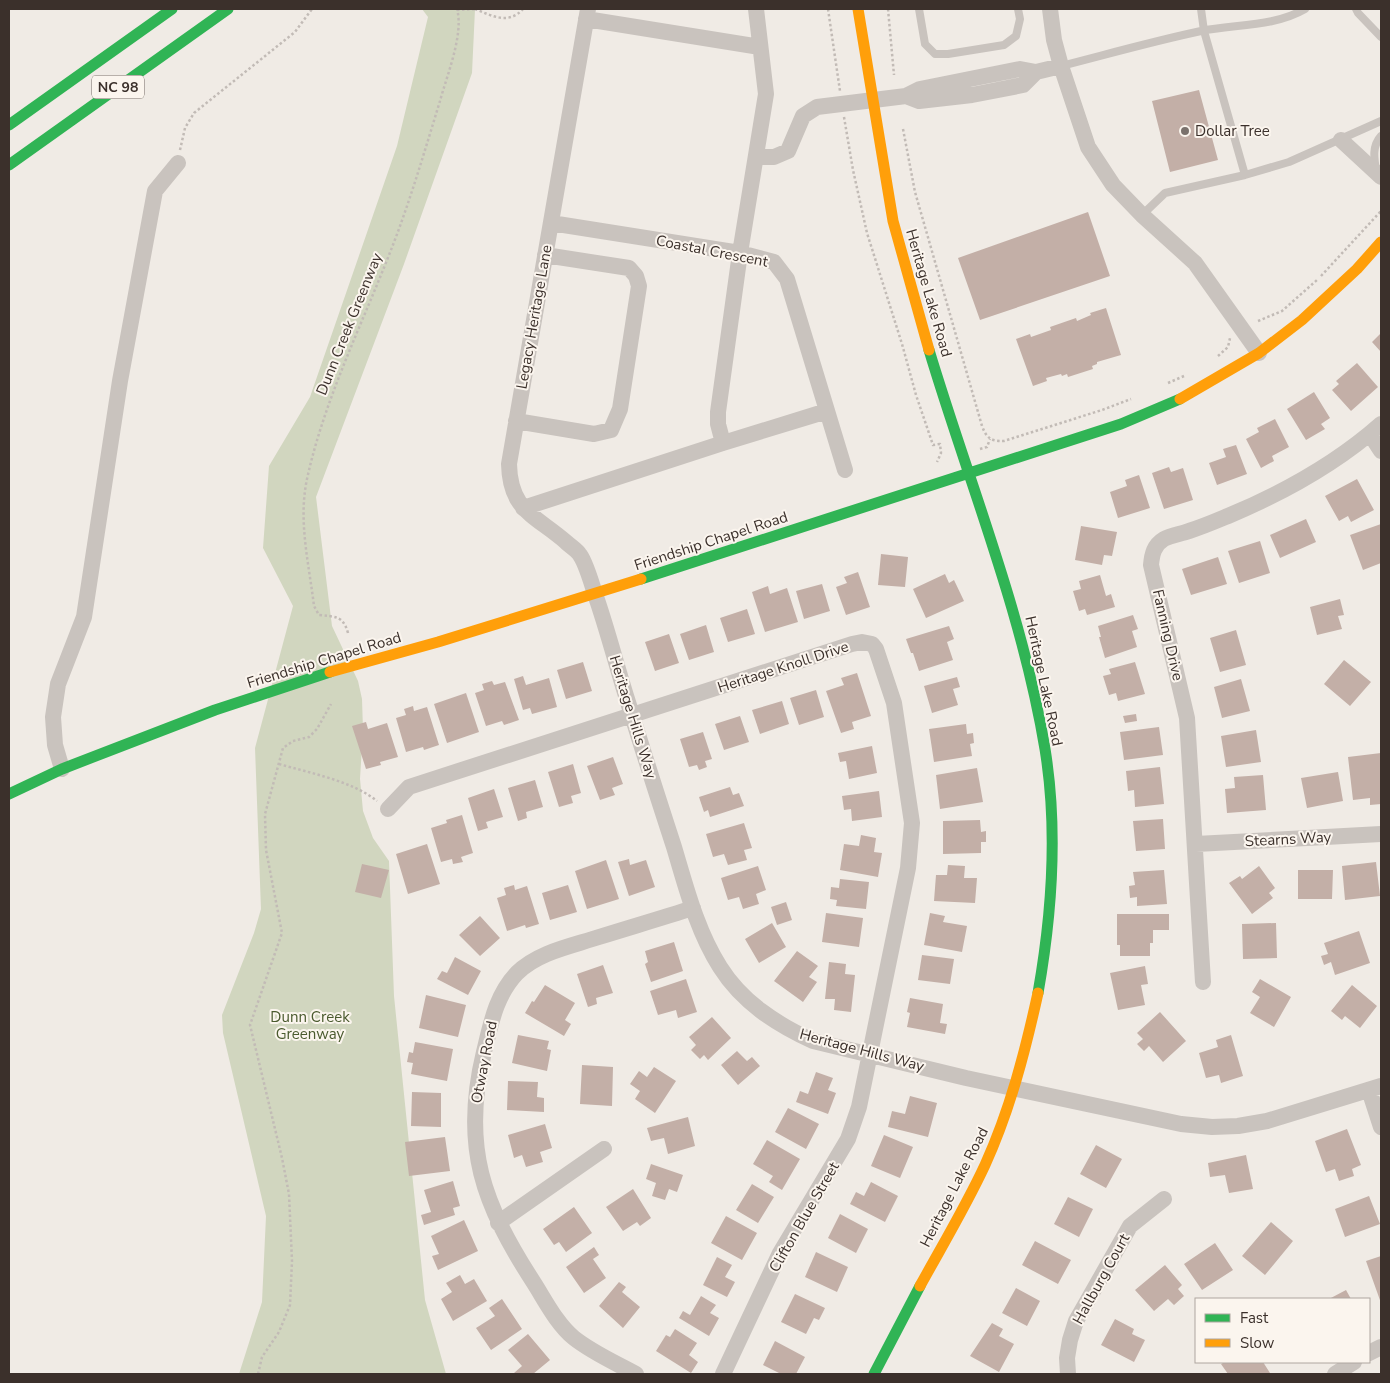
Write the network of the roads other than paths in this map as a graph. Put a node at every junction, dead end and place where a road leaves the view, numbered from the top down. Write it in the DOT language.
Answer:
graph roads {
  1 [pos="172,9"];
  2 [pos="228,9"];
  3 [pos="756,9"];
  4 [pos="858,9"];
  5 [pos="919,9"];
  6 [pos="1018,9"];
  7 [pos="1050,9"];
  8 [pos="1201,9"];
  9 [pos="1305,9"];
  10 [pos="1356,9"];
  11 [pos="587,14"];
  12 [pos="1204,30"];
  13 [pos="1381,37"];
  14 [pos="760,47"];
  15 [pos="1061,66"];
  16 [pos="872,100"];
  17 [pos="1381,121"];
  18 [pos="9,125"];
  19 [pos="1381,136"];
  20 [pos="1341,140"];
  21 [pos="756,157"];
  22 [pos="178,163"];
  23 [pos="9,165"];
  24 [pos="1379,174"];
  25 [pos="1245,175"];
  26 [pos="1142,215"];
  27 [pos="551,224"];
  28 [pos="1381,242"];
  29 [pos="740,253"];
  30 [pos="545,255"];
  31 [pos="1259,353"];
  32 [pos="827,411"];
  33 [pos="516,421"];
  34 [pos="1376,429"];
  35 [pos="723,443"];
  36 [pos="1381,451"];
  37 [pos="844,470"];
  38 [pos="968,473"];
  39 [pos="523,508"];
  40 [pos="595,594"];
  41 [pos="632,716"];
  42 [pos="62,769"];
  43 [pos="9,794"];
  44 [pos="388,809"];
  45 [pos="1381,834"];
  46 [pos="1196,844"];
  47 [pos="693,908"];
  48 [pos="1203,982"];
  49 [pos="870,1055"];
  50 [pos="1014,1087"];
  51 [pos="1375,1088"];
  52 [pos="1381,1127"];
  53 [pos="604,1149"];
  54 [pos="1164,1199"];
  55 [pos="498,1223"];
  56 [pos="1381,1346"];
  57 [pos="1370,1352"];
  58 [pos="1352,1363"];
  59 [pos="636,1374"];
  60 [pos="723,1374"];
  61 [pos="874,1374"];
  62 [pos="1068,1374"];
  63 [pos="1335,1374"];
  1 -- 18 [label="main road, NC 98"];
  2 -- 23 [label="main road, NC 98"];
  3 -- 14 [label="street"];
  4 -- 16 [label="main road, Heritage Lake Road"];
  5 -- 6 [label="lane"];
  7 -- 15 [label="street"];
  8 -- 12 [label="lane"];
  9 -- 12 [label="lane"];
  10 -- 13 [label="lane"];
  11 -- 14 [label="street"];
  11 -- 27 [label="street, Legacy Heritage Lane"];
  12 -- 15 [label="lane"];
  12 -- 25 [label="lane"];
  14 -- 21 [label="street"];
  15 -- 16 [label="street"];
  15 -- 26 [label="street"];
  16 -- 21 [label="street"];
  16 -- 38 [label="main road, Heritage Lake Road"];
  17 -- 20 [label="lane"];
  19 -- 24 [label="lane"];
  20 -- 24 [label="street"];
  20 -- 25 [label="lane"];
  21 -- 29 [label="street"];
  22 -- 42 [label="street"];
  25 -- 26 [label="lane"];
  26 -- 31 [label="street"];
  27 -- 29 [label="street, Coastal Crescent"];
  27 -- 30 [label="street, Legacy Heritage Lane"];
  28 -- 31 [label="main road, Friendship Chapel Road"];
  29 -- 32 [label="street, Coastal Crescent"];
  29 -- 35 [label="street"];
  30 -- 33 [label="street, Legacy Heritage Lane"];
  30 -- 33 [label="street"];
  31 -- 38 [label="main road, Friendship Chapel Road"];
  32 -- 35 [label="street"];
  32 -- 37 [label="street, Coastal Crescent"];
  33 -- 39 [label="street, Legacy Heritage Lane"];
  34 -- 36 [label="street"];
  34 -- 46 [label="street, Fanning Drive"];
  35 -- 39 [label="street"];
  38 -- 40 [label="main road, Friendship Chapel Road"];
  38 -- 50 [label="main road, Heritage Lake Road"];
  39 -- 40 [label="street, Legacy Heritage Lane"];
  40 -- 41 [label="street, Heritage Hills Way"];
  40 -- 42 [label="main road, Friendship Chapel Road"];
  41 -- 44 [label="street, Heritage Knoll Drive"];
  41 -- 47 [label="street, Heritage Hills Way"];
  41 -- 49 [label="street, Heritage Knoll Drive"];
  42 -- 43 [label="main road, Friendship Chapel Road"];
  45 -- 46 [label="street, Stearns Way"];
  46 -- 48 [label="street, Fanning Drive"];
  47 -- 49 [label="street, Heritage Hills Way"];
  47 -- 55 [label="street, Otway Road"];
  49 -- 50 [label="street, Heritage Hills Way"];
  49 -- 60 [label="street, Clifton Blue Street"];
  50 -- 51 [label="street, Heritage Hills Way"];
  50 -- 61 [label="main road, Heritage Lake Road"];
  51 -- 52 [label="street"];
  53 -- 55 [label="street"];
  54 -- 62 [label="street, Hallburg Court"];
  55 -- 59 [label="street, Otway Road"];
  56 -- 57 [label="street"];
  58 -- 63 [label="street"];
}
